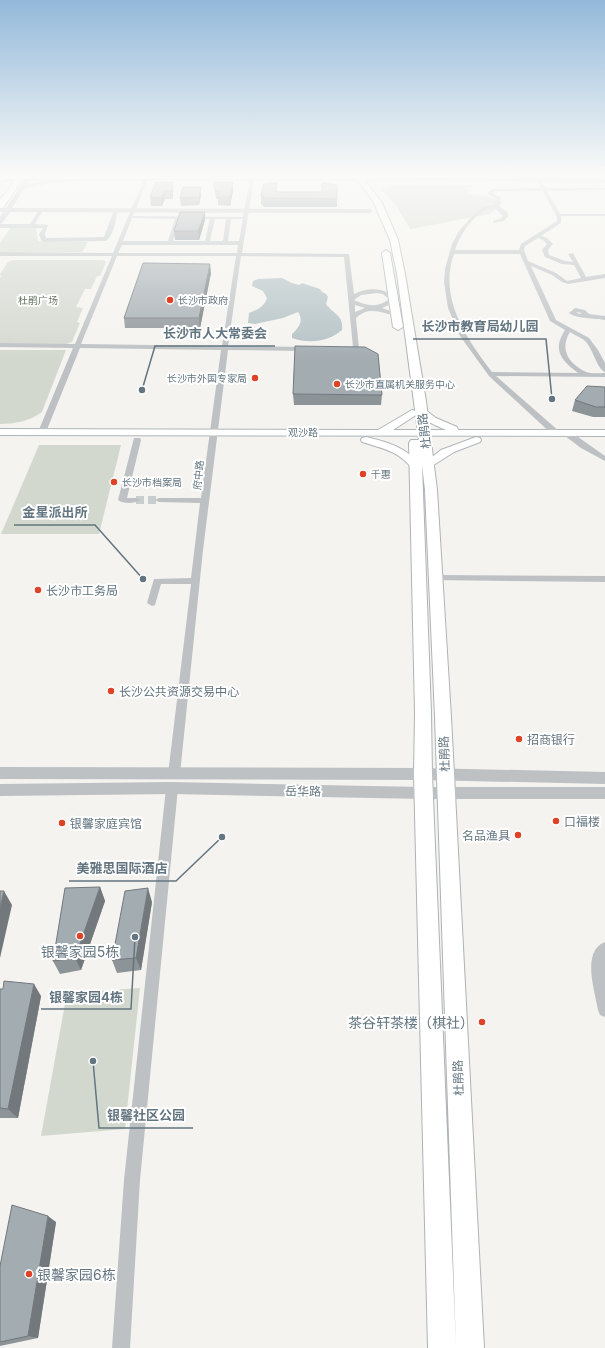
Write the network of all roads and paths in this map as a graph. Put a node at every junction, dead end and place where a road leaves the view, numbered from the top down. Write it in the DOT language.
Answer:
graph roads {
  1 [pos="43,236"];
  2 [pos="107,236"];
  3 [pos="123,236"];
  4 [pos="172,236"];
  5 [pos="209,236"];
  6 [pos="226,236"];
  7 [pos="241,236"];
  8 [pos="384,236"];
  9 [pos="392,236"];
  10 [pos="459,236"];
  11 [pos="537,236"];
  12 [pos="120,243"];
  13 [pos="170,243"];
  14 [pos="208,243"];
  15 [pos="225,243"];
  16 [pos="240,243"];
  17 [pos="451,252"];
  18 [pos="522,252"];
  19 [pos="571,254"];
  20 [pos="1,255"];
  21 [pos="115,255"];
  22 [pos="238,255"];
  23 [pos="526,261"];
  24 [pos="577,264"];
  25 [pos="605,271"];
  26 [pos="530,272"];
  27 [pos="605,276"];
  28 [pos="584,278"];
  29 [pos="349,280"];
  30 [pos="564,281"];
  31 [pos="392,287"];
  32 [pos="377,291"];
  33 [pos="393,299"];
  34 [pos="351,300"];
  35 [pos="374,308"];
  36 [pos="396,314"];
  37 [pos="353,318"];
  38 [pos="605,318"];
  39 [pos="570,329"];
  40 [pos="400,336"];
  41 [pos="0,345"];
  42 [pos="77,347"];
  43 [pos="224,348"];
  44 [pos="318,349"];
  45 [pos="341,349"];
  46 [pos="597,354"];
  47 [pos="605,354"];
  48 [pos="605,370"];
  49 [pos="491,374"];
  50 [pos="586,375"];
  51 [pos="605,375"];
  52 [pos="414,408"];
  53 [pos="0,432"];
  54 [pos="42,432"];
  55 [pos="375,432"];
  56 [pos="465,432"];
  57 [pos="605,433"];
  58 [pos="557,434"];
  59 [pos="568,434"];
  60 [pos="212,436"];
  61 [pos="420,436"];
  62 [pos="0,439"];
  63 [pos="136,440"];
  64 [pos="366,440"];
  65 [pos="476,440"];
  66 [pos="605,440"];
  67 [pos="577,441"];
  68 [pos="605,459"];
  69 [pos="422,466"];
  70 [pos="136,500"];
  71 [pos="159,500"];
  72 [pos="205,501"];
  73 [pos="435,578"];
  74 [pos="605,579"];
  75 [pos="196,581"];
  76 [pos="152,603"];
  77 [pos="0,773"];
  78 [pos="423,774"];
  79 [pos="605,778"];
  80 [pos="173,781"];
  81 [pos="445,784"];
  82 [pos="0,790"];
  83 [pos="424,793"];
  84 [pos="605,793"];
  85 [pos="605,948"];
  86 [pos="605,1010"];
  87 [pos="121,1348"];
  88 [pos="442,1348"];
  89 [pos="470,1348"];
  1 -- 2 [label="street"];
  3 -- 12 [label="street"];
  4 -- 13 [label="street"];
  5 -- 14 [label="street"];
  6 -- 15 [label="street"];
  7 -- 16 [label="street, 府中路"];
  8 -- 31 [label="main road"];
  9 -- 52 [label="main road, 杜鹃路"];
  10 -- 17 [label="street"];
  11 -- 18 [label="street"];
  11 -- 24 [label="street"];
  12 -- 13 [label="street"];
  12 -- 21 [label="street"];
  13 -- 14 [label="street"];
  14 -- 15 [label="street"];
  15 -- 16 [label="street"];
  16 -- 22 [label="street, 府中路"];
  17 -- 18 [label="street"];
  17 -- 49 [label="street"];
  18 -- 23 [label="street"];
  19 -- 24 [label="street"];
  20 -- 21 [label="street"];
  21 -- 22 [label="street"];
  21 -- 42 [label="street"];
  22 -- 29 [label="street"];
  22 -- 43 [label="street, 府中路"];
  23 -- 26 [label="street"];
  23 -- 30 [label="street"];
  24 -- 28 [label="street"];
  25 -- 27 [label="street"];
  26 -- 30 [label="street"];
  26 -- 39 [label="street"];
  27 -- 28 [label="street"];
  28 -- 30 [label="street"];
  29 -- 32 [label="street"];
  29 -- 34 [label="street"];
  31 -- 32 [label="street"];
  31 -- 33 [label="main road"];
  32 -- 33 [label="street"];
  32 -- 34 [label="street"];
  33 -- 35 [label="street"];
  33 -- 36 [label="main road"];
  34 -- 35 [label="street"];
  34 -- 37 [label="street"];
  35 -- 36 [label="street"];
  35 -- 37 [label="street"];
  36 -- 40 [label="main road"];
  37 -- 45 [label="street"];
  38 -- 39 [label="street"];
  39 -- 46 [label="street"];
  39 -- 50 [label="street"];
  41 -- 42 [label="street"];
  42 -- 43 [label="street"];
  42 -- 54 [label="street"];
  43 -- 44 [label="street"];
  43 -- 60 [label="street, 府中路"];
  46 -- 47 [label="street"];
  46 -- 48 [label="street"];
  49 -- 50 [label="street"];
  49 -- 58 [label="street"];
  50 -- 51 [label="street"];
  52 -- 55 [label="main road"];
  52 -- 56 [label="main road"];
  52 -- 61 [label="main road, 杜鹃路"];
  53 -- 54 [label="main road, 观沙路"];
  54 -- 60 [label="main road, 观沙路"];
  55 -- 60 [label="main road, 观沙路"];
  55 -- 61 [label="main road, 观沙路"];
  56 -- 58 [label="main road, 观沙路"];
  56 -- 61 [label="main road, 观沙路"];
  57 -- 59 [label="main road, 观沙路"];
  58 -- 59 [label="main road, 观沙路"];
  59 -- 67 [label="street"];
  60 -- 63 [label="main road, 观沙路"];
  60 -- 64 [label="main road, 观沙路"];
  60 -- 72 [label="street, 府中路"];
  61 -- 64 [label="main road, 观沙路"];
  61 -- 65 [label="main road, 观沙路"];
  61 -- 69 [label="main road, 杜鹃路"];
  62 -- 63 [label="main road, 观沙路"];
  63 -- 70 [label="street"];
  64 -- 69 [label="main road"];
  65 -- 67 [label="main road, 观沙路"];
  65 -- 69 [label="main road"];
  66 -- 67 [label="main road, 观沙路"];
  67 -- 68 [label="street"];
  69 -- 73 [label="main road, 杜鹃路"];
  69 -- 78 [label="main road, 杜鹃路"];
  71 -- 72 [label="street"];
  72 -- 75 [label="street, 府中路"];
  73 -- 74 [label="street"];
  73 -- 81 [label="main road, 杜鹃路"];
  75 -- 76 [label="street"];
  75 -- 80 [label="street, 府中路"];
  77 -- 80 [label="street, 岳华路"];
  78 -- 80 [label="street, 岳华路"];
  78 -- 81 [label="street, 岳华路"];
  78 -- 83 [label="main road, 杜鹃路"];
  79 -- 81 [label="street, 岳华路"];
  80 -- 82 [label="street, 岳华路"];
  80 -- 83 [label="street, 岳华路"];
  80 -- 87 [label="street, 府中路"];
  81 -- 83 [label="street, 岳华路"];
  81 -- 84 [label="street, 岳华路"];
  81 -- 89 [label="main road, 杜鹃路"];
  83 -- 88 [label="main road, 杜鹃路"];
  85 -- 86 [label="street"];
}
